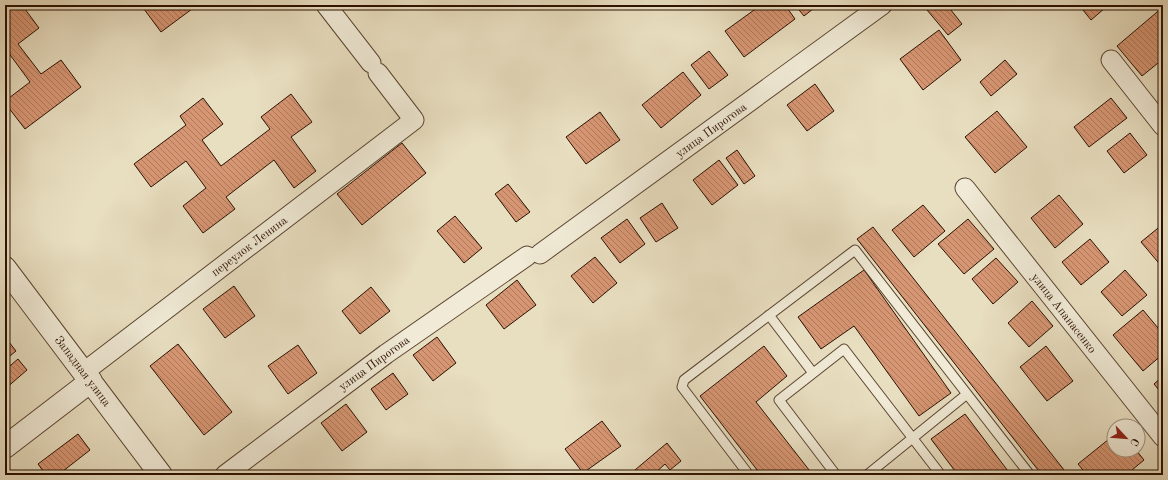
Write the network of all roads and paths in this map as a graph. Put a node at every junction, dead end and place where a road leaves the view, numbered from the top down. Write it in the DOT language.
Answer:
graph roads {
  1 [pos="326,5"];
  2 [pos="882,5"];
  3 [pos="1111,60"];
  4 [pos="1163,126"];
  5 [pos="965,188"];
  6 [pos="5,268"];
  7 [pos="769,315"];
  8 [pos="813,373"];
  9 [pos="87,376"];
  10 [pos="967,394"];
  11 [pos="913,438"];
  12 [pos="1163,438"];
  13 [pos="5,447"];
  14 [pos="161,475"];
  15 [pos="225,475"];
  16 [pos="749,475"];
  17 [pos="836,475"];
  18 [pos="867,475"];
  19 [pos="941,475"];
  20 [pos="1030,475"];
  1 -- 9 [label="street, переулок Ленина"];
  2 -- 15 [label="street, улица Пирогова"];
  3 -- 4 [label="street"];
  5 -- 12 [label="street, улица Апанасенко"];
  6 -- 9 [label="street, Западная улица"];
  7 -- 8 [label="lane"];
  7 -- 10 [label="lane"];
  7 -- 16 [label="lane"];
  8 -- 11 [label="lane"];
  8 -- 17 [label="lane"];
  9 -- 13 [label="street, переулок Ленина"];
  9 -- 14 [label="street, Западная улица"];
  10 -- 11 [label="lane"];
  10 -- 20 [label="lane"];
  11 -- 18 [label="lane"];
  11 -- 19 [label="lane"];
}
